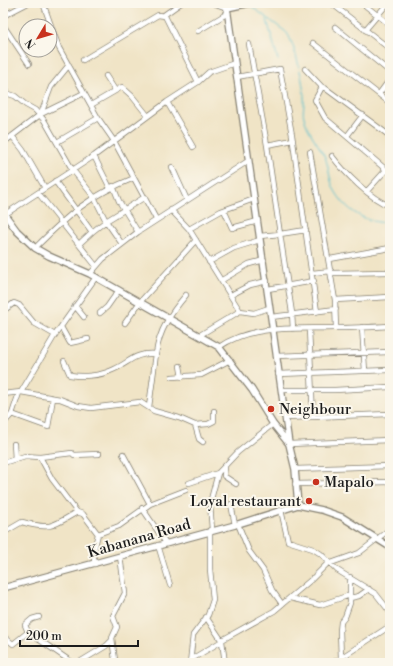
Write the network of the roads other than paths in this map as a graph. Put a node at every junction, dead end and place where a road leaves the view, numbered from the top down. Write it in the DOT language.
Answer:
graph roads {
  1 [pos="28,3"];
  2 [pos="43,3"];
  3 [pos="181,3"];
  4 [pos="213,3"];
  5 [pos="250,3"];
  6 [pos="331,3"];
  7 [pos="362,3"];
  8 [pos="388,3"];
  9 [pos="227,11"];
  10 [pos="164,15"];
  11 [pos="378,15"];
  12 [pos="3,16"];
  13 [pos="3,25"];
  14 [pos="390,25"];
  15 [pos="335,27"];
  16 [pos="365,30"];
  17 [pos="198,31"];
  18 [pos="313,43"];
  19 [pos="249,44"];
  20 [pos="390,49"];
  21 [pos="83,60"];
  22 [pos="235,63"];
  23 [pos="29,64"];
  24 [pos="69,65"];
  25 [pos="305,69"];
  26 [pos="390,72"];
  27 [pos="255,74"];
  28 [pos="106,76"];
  29 [pos="237,77"];
  30 [pos="390,79"];
  31 [pos="198,82"];
  32 [pos="322,87"];
  33 [pos="3,88"];
  34 [pos="115,90"];
  35 [pos="84,93"];
  36 [pos="379,94"];
  37 [pos="167,102"];
  38 [pos="390,103"];
  39 [pos="91,105"];
  40 [pos="40,115"];
  41 [pos="363,115"];
  42 [pos="148,116"];
  43 [pos="98,118"];
  44 [pos="12,136"];
  45 [pos="347,136"];
  46 [pos="390,136"];
  47 [pos="293,140"];
  48 [pos="114,141"];
  49 [pos="57,142"];
  50 [pos="3,143"];
  51 [pos="266,145"];
  52 [pos="193,147"];
  53 [pos="310,152"];
  54 [pos="94,156"];
  55 [pos="332,156"];
  56 [pos="248,161"];
  57 [pos="172,168"];
  58 [pos="72,169"];
  59 [pos="388,171"];
  60 [pos="134,178"];
  61 [pos="56,181"];
  62 [pos="112,187"];
  63 [pos="45,188"];
  64 [pos="367,191"];
  65 [pos="39,194"];
  66 [pos="94,197"];
  67 [pos="145,197"];
  68 [pos="254,199"];
  69 [pos="187,200"];
  70 [pos="390,206"];
  71 [pos="74,210"];
  72 [pos="124,210"];
  73 [pos="171,210"];
  74 [pos="224,210"];
  75 [pos="4,214"];
  76 [pos="156,219"];
  77 [pos="106,221"];
  78 [pos="258,221"];
  79 [pos="60,222"];
  80 [pos="189,228"];
  81 [pos="306,230"];
  82 [pos="92,232"];
  83 [pos="138,232"];
  84 [pos="280,234"];
  85 [pos="260,238"];
  86 [pos="196,240"];
  87 [pos="78,244"];
  88 [pos="122,244"];
  89 [pos="35,248"];
  90 [pos="390,248"];
  91 [pos="330,259"];
  92 [pos="264,260"];
  93 [pos="209,262"];
  94 [pos="96,266"];
  95 [pos="332,272"];
  96 [pos="390,272"];
  97 [pos="312,273"];
  98 [pos="93,275"];
  99 [pos="222,280"];
  100 [pos="267,281"];
  101 [pos="314,281"];
  102 [pos="288,285"];
  103 [pos="268,289"];
  104 [pos="119,290"];
  105 [pos="186,295"];
  106 [pos="231,295"];
  107 [pos="390,297"];
  108 [pos="335,300"];
  109 [pos="140,302"];
  110 [pos="75,306"];
  111 [pos="270,308"];
  112 [pos="336,309"];
  113 [pos="3,311"];
  114 [pos="240,311"];
  115 [pos="317,312"];
  116 [pos="100,313"];
  117 [pos="292,313"];
  118 [pos="84,317"];
  119 [pos="168,317"];
  120 [pos="271,317"];
  121 [pos="125,323"];
  122 [pos="390,326"];
  123 [pos="61,327"];
  124 [pos="362,327"];
  125 [pos="336,328"];
  126 [pos="293,329"];
  127 [pos="309,329"];
  128 [pos="273,330"];
  129 [pos="55,335"];
  130 [pos="200,335"];
  131 [pos="88,338"];
  132 [pos="219,347"];
  133 [pos="364,352"];
  134 [pos="390,352"];
  135 [pos="156,354"];
  136 [pos="276,356"];
  137 [pos="309,356"];
  138 [pos="230,360"];
  139 [pos="64,361"];
  140 [pos="180,366"];
  141 [pos="390,370"];
  142 [pos="365,371"];
  143 [pos="310,372"];
  144 [pos="278,374"];
  145 [pos="182,377"];
  146 [pos="172,378"];
  147 [pos="390,387"];
  148 [pos="280,390"];
  149 [pos="312,390"];
  150 [pos="20,392"];
  151 [pos="3,394"];
  152 [pos="53,398"];
  153 [pos="149,407"];
  154 [pos="214,411"];
  155 [pos="12,414"];
  156 [pos="390,414"];
  157 [pos="312,417"];
  158 [pos="285,418"];
  159 [pos="3,424"];
  160 [pos="273,424"];
  161 [pos="195,425"];
  162 [pos="390,440"];
  163 [pos="203,442"];
  164 [pos="14,444"];
  165 [pos="289,444"];
  166 [pos="99,454"];
  167 [pos="123,454"];
  168 [pos="40,457"];
  169 [pos="14,459"];
  170 [pos="3,464"];
  171 [pos="390,466"];
  172 [pos="226,467"];
  173 [pos="295,468"];
  174 [pos="218,473"];
  175 [pos="390,482"];
  176 [pos="189,483"];
  177 [pos="236,484"];
  178 [pos="295,484"];
  179 [pos="186,490"];
  180 [pos="150,504"];
  181 [pos="231,504"];
  182 [pos="298,505"];
  183 [pos="142,508"];
  184 [pos="281,510"];
  185 [pos="77,512"];
  186 [pos="236,524"];
  187 [pos="390,529"];
  188 [pos="211,530"];
  189 [pos="3,533"];
  190 [pos="98,534"];
  191 [pos="379,539"];
  192 [pos="166,543"];
  193 [pos="158,545"];
  194 [pos="390,547"];
  195 [pos="120,556"];
  196 [pos="330,562"];
  197 [pos="95,564"];
  198 [pos="350,577"];
  199 [pos="170,585"];
  200 [pos="3,588"];
  201 [pos="369,589"];
  202 [pos="350,597"];
  203 [pos="290,598"];
  204 [pos="282,604"];
  205 [pos="390,612"];
  206 [pos="39,617"];
  207 [pos="206,617"];
  208 [pos="390,626"];
  209 [pos="28,632"];
  210 [pos="3,636"];
  211 [pos="112,640"];
  212 [pos="222,641"];
  213 [pos="341,658"];
  214 [pos="115,660"];
  215 [pos="84,661"];
  216 [pos="190,661"];
  217 [pos="73,663"];
  218 [pos="78,663"];
  219 [pos="225,663"];
  220 [pos="333,663"];
  1 -- 12 [label="street"];
  2 -- 24 [label="street"];
  3 -- 10 [label="street"];
  4 -- 9 [label="street"];
  5 -- 9 [label="street"];
  6 -- 16 [label="street"];
  7 -- 11 [label="street"];
  8 -- 11 [label="street"];
  9 -- 17 [label="street"];
  9 -- 22 [label="street"];
  10 -- 21 [label="street"];
  10 -- 31 [label="street"];
  11 -- 14 [label="street"];
  11 -- 16 [label="street"];
  13 -- 23 [label="street"];
  15 -- 26 [label="street"];
  16 -- 20 [label="street"];
  18 -- 36 [label="street"];
  19 -- 27 [label="street"];
  22 -- 29 [label="street"];
  22 -- 31 [label="street"];
  24 -- 35 [label="street"];
  24 -- 40 [label="street"];
  25 -- 32 [label="street"];
  27 -- 29 [label="street"];
  27 -- 47 [label="street"];
  27 -- 51 [label="street"];
  28 -- 34 [label="street"];
  29 -- 56 [label="street"];
  30 -- 36 [label="street"];
  31 -- 37 [label="street"];
  32 -- 41 [label="street"];
  32 -- 45 [label="street"];
  33 -- 40 [label="street"];
  34 -- 39 [label="street"];
  34 -- 42 [label="street"];
  35 -- 39 [label="street"];
  35 -- 40 [label="street"];
  36 -- 38 [label="street"];
  37 -- 42 [label="street"];
  37 -- 52 [label="street"];
  39 -- 43 [label="street"];
  40 -- 44 [label="street"];
  40 -- 49 [label="street"];
  41 -- 45 [label="street"];
  41 -- 46 [label="street"];
  42 -- 48 [label="street"];
  43 -- 48 [label="street"];
  43 -- 49 [label="street"];
  44 -- 50 [label="street"];
  44 -- 63 [label="street"];
  45 -- 59 [label="street"];
  47 -- 51 [label="street"];
  47 -- 81 [label="street"];
  48 -- 54 [label="street"];
  48 -- 60 [label="street"];
  49 -- 58 [label="street"];
  51 -- 84 [label="street"];
  53 -- 91 [label="street"];
  54 -- 58 [label="street"];
  54 -- 62 [label="street"];
  55 -- 64 [label="street"];
  56 -- 68 [label="street"];
  56 -- 69 [label="street"];
  57 -- 69 [label="street"];
  58 -- 61 [label="street"];
  58 -- 66 [label="street"];
  59 -- 64 [label="street"];
  60 -- 62 [label="street"];
  60 -- 67 [label="street"];
  61 -- 63 [label="street"];
  61 -- 71 [label="street"];
  62 -- 66 [label="street"];
  62 -- 72 [label="street"];
  63 -- 65 [label="street"];
  64 -- 70 [label="street"];
  65 -- 75 [label="street"];
  65 -- 79 [label="street"];
  66 -- 71 [label="street"];
  66 -- 77 [label="street"];
  67 -- 72 [label="street"];
  67 -- 76 [label="street"];
  68 -- 74 [label="street"];
  68 -- 78 [label="street"];
  69 -- 73 [label="street"];
  71 -- 79 [label="street"];
  71 -- 82 [label="street"];
  72 -- 77 [label="street"];
  72 -- 83 [label="street"];
  73 -- 76 [label="street"];
  73 -- 80 [label="street"];
  74 -- 78 [label="street"];
  74 -- 80 [label="street"];
  75 -- 89 [label="street"];
  76 -- 83 [label="street"];
  77 -- 82 [label="street"];
  77 -- 88 [label="street"];
  78 -- 85 [label="street"];
  79 -- 87 [label="street"];
  79 -- 89 [label="street"];
  80 -- 86 [label="street"];
  81 -- 84 [label="street"];
  81 -- 97 [label="street"];
  82 -- 87 [label="street"];
  83 -- 88 [label="street"];
  84 -- 85 [label="street"];
  84 -- 102 [label="street"];
  85 -- 92 [label="street"];
  85 -- 93 [label="street"];
  86 -- 93 [label="street"];
  86 -- 109 [label="street"];
  87 -- 94 [label="street"];
  88 -- 94 [label="street"];
  89 -- 98 [label="street"];
  90 -- 91 [label="street"];
  91 -- 95 [label="street"];
  92 -- 99 [label="street"];
  92 -- 100 [label="street"];
  93 -- 99 [label="street"];
  94 -- 98 [label="street"];
  95 -- 96 [label="street"];
  95 -- 97 [label="street"];
  95 -- 108 [label="street"];
  97 -- 101 [label="street"];
  98 -- 104 [label="street"];
  98 -- 110 [label="street"];
  99 -- 106 [label="street"];
  100 -- 103 [label="street"];
  100 -- 106 [label="street"];
  101 -- 102 [label="street"];
  101 -- 115 [label="street"];
  102 -- 103 [label="street"];
  102 -- 117 [label="street"];
  103 -- 111 [label="street"];
  104 -- 109 [label="street"];
  104 -- 116 [label="street"];
  105 -- 119 [label="street"];
  106 -- 114 [label="street"];
  107 -- 108 [label="street"];
  108 -- 112 [label="street"];
  109 -- 119 [label="street"];
  109 -- 121 [label="street"];
  110 -- 118 [label="street"];
  110 -- 123 [label="street"];
  111 -- 114 [label="street"];
  111 -- 120 [label="street"];
  112 -- 115 [label="street"];
  112 -- 125 [label="street"];
  113 -- 129 [label="street"];
  114 -- 130 [label="street"];
  115 -- 117 [label="street"];
  117 -- 120 [label="street"];
  117 -- 126 [label="street"];
  119 -- 130 [label="street"];
  119 -- 135 [label="street"];
  120 -- 128 [label="street"];
  122 -- 124 [label="street"];
  123 -- 129 [label="street"];
  123 -- 131 [label="street"];
  124 -- 125 [label="street"];
  124 -- 133 [label="street"];
  125 -- 127 [label="street"];
  126 -- 127 [label="street"];
  126 -- 128 [label="street"];
  127 -- 137 [label="street"];
  128 -- 132 [label="street"];
  128 -- 136 [label="street"];
  129 -- 150 [label="street"];
  130 -- 132 [label="street"];
  132 -- 138 [label="street"];
  133 -- 134 [label="street"];
  133 -- 137 [label="street"];
  133 -- 142 [label="street"];
  135 -- 139 [label="street"];
  135 -- 153 [label="street"];
  136 -- 137 [label="street"];
  136 -- 144 [label="street"];
  137 -- 143 [label="street"];
  138 -- 145 [label="street"];
  138 -- 160 [label="street"];
  140 -- 145 [label="street"];
  141 -- 142 [label="street"];
  142 -- 143 [label="street"];
  143 -- 144 [label="street"];
  143 -- 149 [label="street"];
  144 -- 148 [label="street"];
  145 -- 146 [label="street"];
  147 -- 149 [label="street"];
  148 -- 149 [label="street"];
  148 -- 158 [label="street"];
  149 -- 157 [label="street"];
  150 -- 151 [label="street"];
  150 -- 152 [label="street"];
  150 -- 155 [label="street"];
  152 -- 153 [label="street"];
  152 -- 155 [label="street"];
  153 -- 161 [label="street"];
  154 -- 161 [label="street"];
  155 -- 159 [label="street"];
  156 -- 157 [label="street"];
  157 -- 158 [label="street"];
  158 -- 165 [label="street"];
  160 -- 165 [label="street"];
  160 -- 172 [label="street"];
  161 -- 163 [label="street"];
  162 -- 165 [label="street"];
  164 -- 169 [label="street"];
  165 -- 173 [label="street"];
  166 -- 168 [label="street"];
  167 -- 180 [label="street"];
  168 -- 169 [label="street"];
  168 -- 185 [label="street"];
  169 -- 170 [label="street"];
  171 -- 173 [label="street"];
  172 -- 174 [label="street"];
  172 -- 177 [label="street"];
  173 -- 178 [label="street"];
  174 -- 176 [label="street"];
  174 -- 188 [label="street"];
  175 -- 178 [label="street"];
  178 -- 182 [label="street"];
  179 -- 180 [label="street"];
  180 -- 183 [label="street"];
  181 -- 186 [label="street"];
  182 -- 184 [label="street, Kabanana Road"];
  182 -- 191 [label="street, Kabanana Road"];
  183 -- 190 [label="street"];
  183 -- 192 [label="street"];
  184 -- 186 [label="street, Kabanana Road"];
  184 -- 196 [label="street"];
  185 -- 189 [label="street"];
  185 -- 190 [label="street"];
  186 -- 188 [label="street, Kabanana Road"];
  186 -- 204 [label="street"];
  187 -- 191 [label="street"];
  188 -- 192 [label="street, Kabanana Road"];
  188 -- 207 [label="street"];
  190 -- 197 [label="street"];
  191 -- 194 [label="street, Kabanana Road"];
  191 -- 196 [label="street"];
  192 -- 193 [label="street, Kabanana Road"];
  193 -- 195 [label="street, Kabanana Road"];
  193 -- 199 [label="street"];
  195 -- 197 [label="street, Kabanana Road"];
  195 -- 211 [label="street"];
  196 -- 198 [label="street"];
  196 -- 203 [label="street"];
  197 -- 200 [label="street, Kabanana Road"];
  198 -- 201 [label="street"];
  198 -- 202 [label="street"];
  201 -- 202 [label="street"];
  201 -- 205 [label="street"];
  202 -- 203 [label="street"];
  202 -- 213 [label="street"];
  203 -- 204 [label="street"];
  204 -- 212 [label="street"];
  206 -- 209 [label="street"];
  207 -- 212 [label="street"];
  207 -- 216 [label="street"];
  208 -- 213 [label="street"];
  209 -- 210 [label="street"];
  209 -- 217 [label="street"];
  211 -- 214 [label="street"];
  211 -- 215 [label="street"];
  212 -- 216 [label="street"];
  212 -- 219 [label="street"];
  213 -- 220 [label="street"];
  215 -- 218 [label="street"];
}
